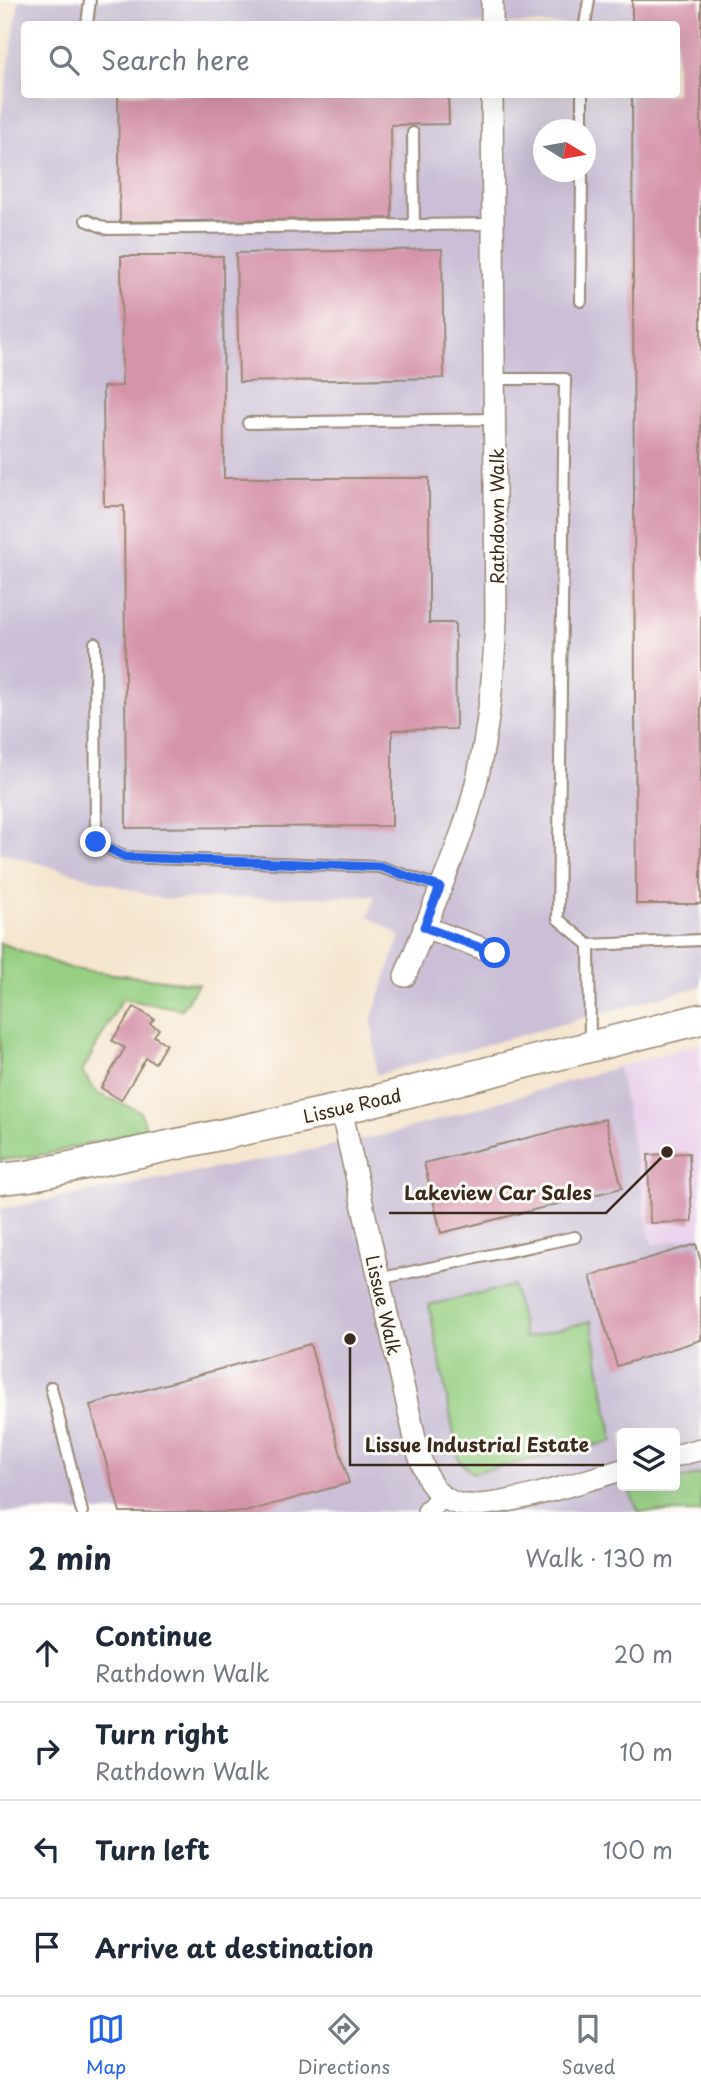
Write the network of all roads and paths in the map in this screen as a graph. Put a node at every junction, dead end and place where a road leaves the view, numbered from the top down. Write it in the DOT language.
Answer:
graph roads {
  1 [pos="90,0"];
  2 [pos="492,0"];
  3 [pos="589,0"];
  4 [pos="87,21"];
  5 [pos="492,21"];
  6 [pos="586,21"];
  7 [pos="492,98"];
  8 [pos="582,98"];
  9 [pos="582,119"];
  10 [pos="413,133"];
  11 [pos="582,182"];
  12 [pos="86,220"];
  13 [pos="493,224"];
  14 [pos="414,226"];
  15 [pos="581,301"];
  16 [pos="495,380"];
  17 [pos="495,419"];
  18 [pos="248,423"];
  19 [pos="95,643"];
  20 [pos="440,887"];
  21 [pos="424,927"];
  22 [pos="701,940"];
  23 [pos="589,945"];
  24 [pos="495,953"];
  25 [pos="405,976"];
  26 [pos="701,1020"];
  27 [pos="590,1047"];
  28 [pos="341,1109"];
  29 [pos="0,1179"];
  30 [pos="575,1237"];
  31 [pos="378,1279"];
  32 [pos="51,1387"];
  33 [pos="701,1449"];
  34 [pos="680,1455"];
  35 [pos="617,1471"];
  36 [pos="435,1504"];
  37 [pos="82,1512"];
  1 -- 4 [label="lane"];
  2 -- 5 [label="street"];
  3 -- 6 [label="lane"];
  7 -- 13 [label="street, Rathdown Walk"];
  8 -- 9 [label="lane"];
  10 -- 14 [label="lane"];
  11 -- 15 [label="lane"];
  12 -- 14 [label="lane"];
  13 -- 14 [label="lane"];
  13 -- 16 [label="street, Rathdown Walk"];
  16 -- 17 [label="street, Rathdown Walk"];
  16 -- 23 [label="lane"];
  17 -- 18 [label="lane"];
  17 -- 20 [label="street, Rathdown Walk"];
  19 -- 20 [label="lane"];
  20 -- 21 [label="street, Rathdown Walk"];
  21 -- 24 [label="street"];
  21 -- 25 [label="street, Rathdown Walk"];
  22 -- 23 [label="lane"];
  23 -- 27 [label="lane"];
  26 -- 27 [label="street, Lissue Road"];
  27 -- 28 [label="street, Lissue Road"];
  28 -- 29 [label="street, Lissue Road"];
  28 -- 31 [label="street, Lissue Walk"];
  30 -- 31 [label="lane"];
  31 -- 36 [label="street, Lissue Walk"];
  32 -- 37 [label="lane"];
  33 -- 34 [label="street"];
  35 -- 36 [label="street, Lissue Walk"];
}
